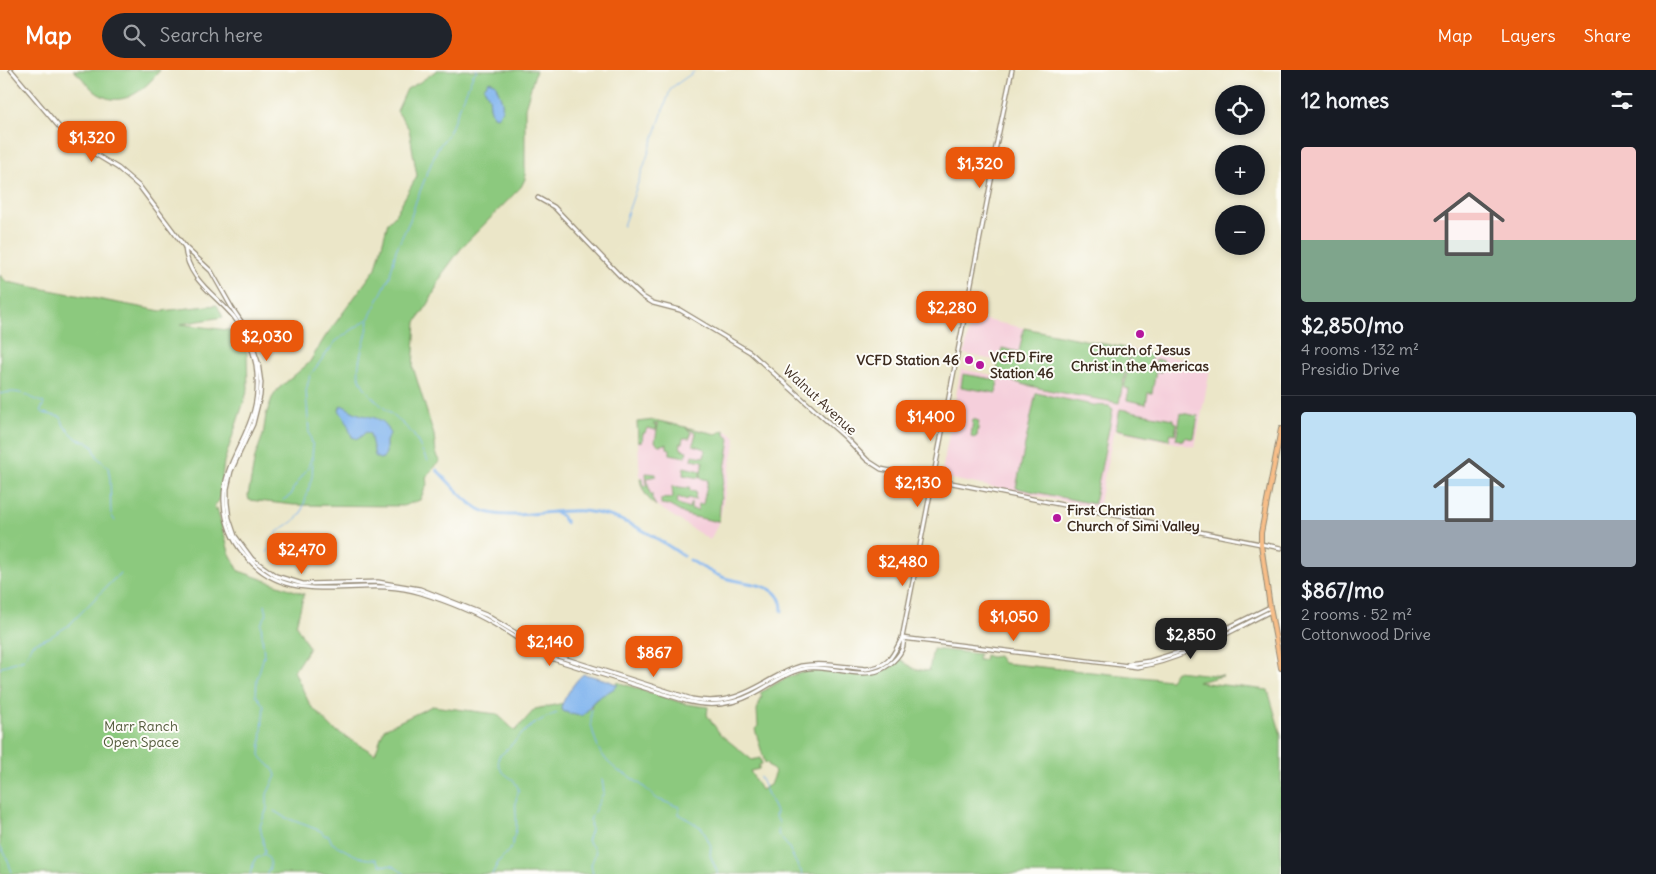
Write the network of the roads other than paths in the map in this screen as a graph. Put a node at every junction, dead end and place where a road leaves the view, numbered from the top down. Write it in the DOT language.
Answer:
graph roads {
  1 [pos="10,70"];
  2 [pos="1012,70"];
  3 [pos="538,198"];
  4 [pos="185,247"];
  5 [pos="1281,429"];
  6 [pos="933,480"];
  7 [pos="1261,544"];
  8 [pos="1281,548"];
  9 [pos="1270,609"];
  10 [pos="902,638"];
  11 [pos="1281,668"];
  1 -- 4 [label="street"];
  2 -- 6 [label="street"];
  3 -- 6 [label="street, Walnut Avenue"];
  4 -- 10 [label="street"];
  4 -- 10 [label="street"];
  5 -- 7 [label="main road"];
  6 -- 7 [label="street, Walnut Avenue"];
  6 -- 10 [label="street"];
  7 -- 8 [label="street, Walnut Avenue"];
  7 -- 9 [label="main road"];
  9 -- 10 [label="street"];
  9 -- 11 [label="main road"];
}
